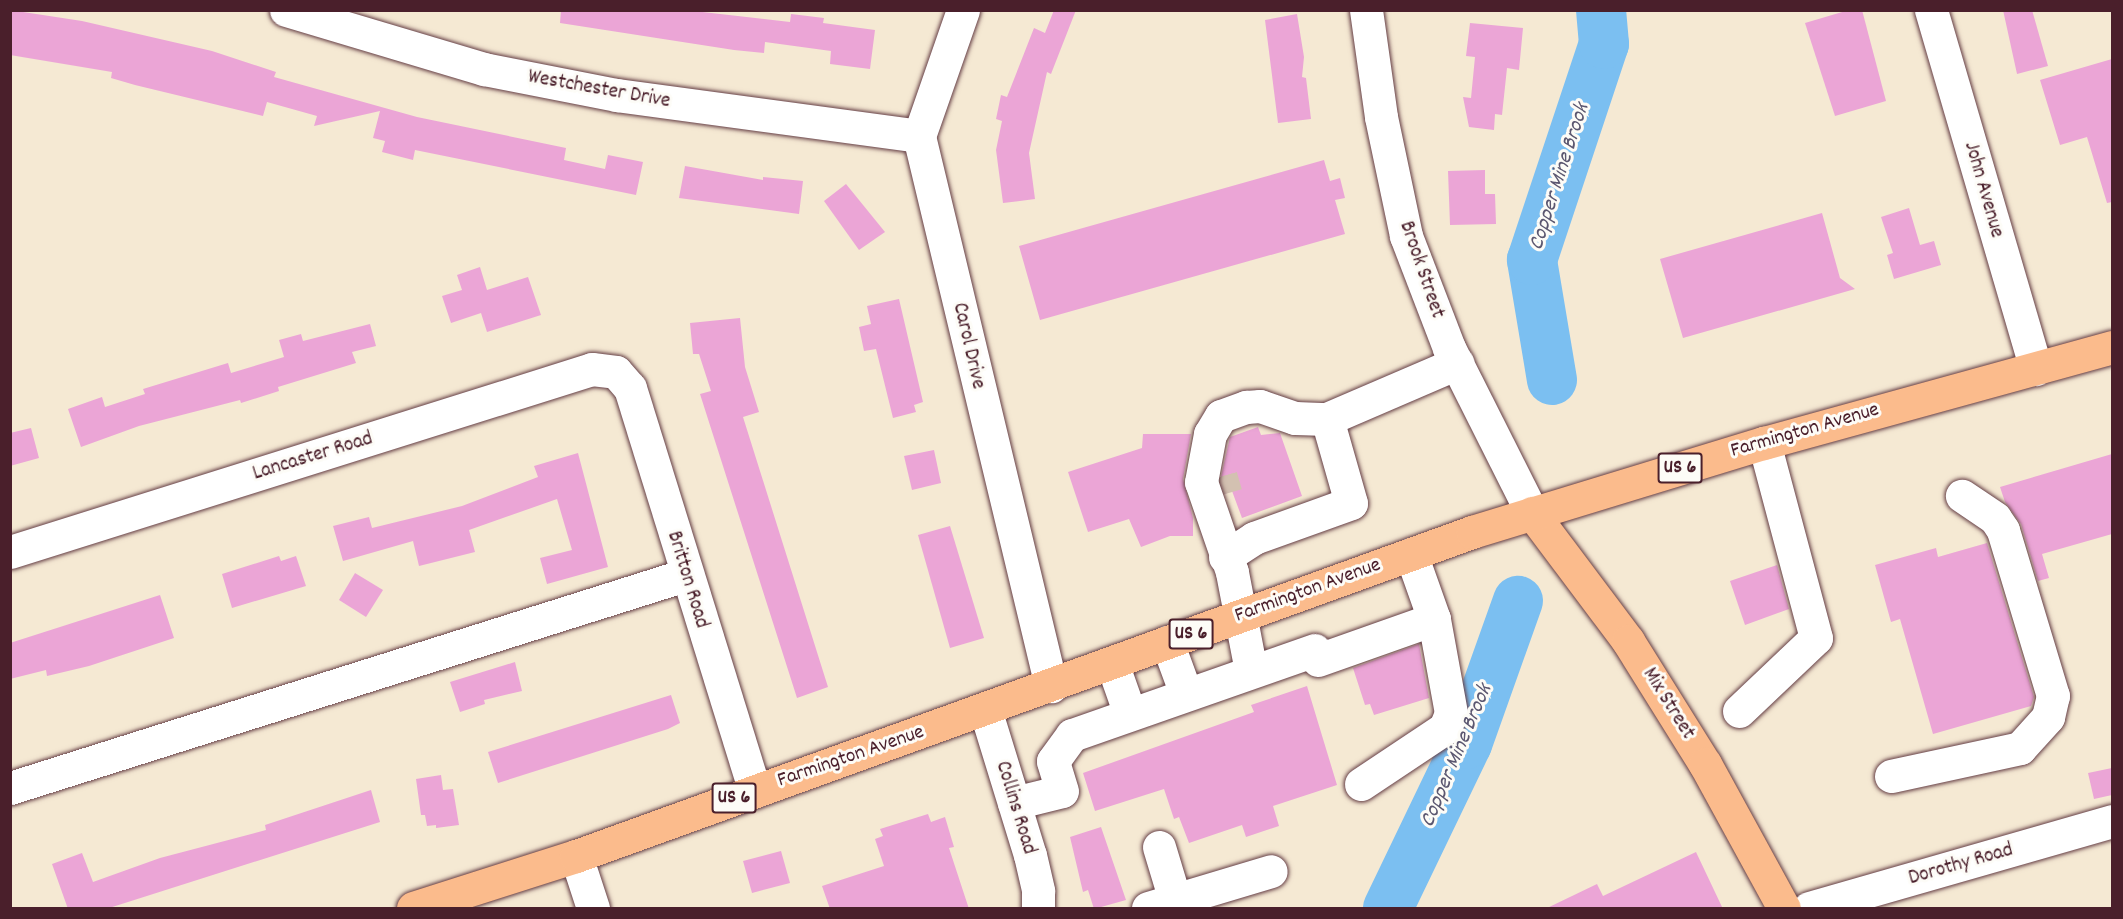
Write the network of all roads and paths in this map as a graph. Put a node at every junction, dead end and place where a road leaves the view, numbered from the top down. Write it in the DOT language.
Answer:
graph roads {
  1 [pos="286,10"];
  2 [pos="963,10"];
  3 [pos="1366,10"];
  4 [pos="1931,10"];
  5 [pos="919,136"];
  6 [pos="2112,346"];
  7 [pos="1457,363"];
  8 [pos="2036,369"];
  9 [pos="616,372"];
  10 [pos="1327,419"];
  11 [pos="1210,434"];
  12 [pos="1764,443"];
  13 [pos="1962,496"];
  14 [pos="1532,513"];
  15 [pos="1228,518"];
  16 [pos="10,552"];
  17 [pos="1411,554"];
  18 [pos="685,575"];
  19 [pos="1241,616"];
  20 [pos="1434,620"];
  21 [pos="1167,642"];
  22 [pos="1112,663"];
  23 [pos="1251,670"];
  24 [pos="1052,686"];
  25 [pos="1186,694"];
  26 [pos="985,709"];
  27 [pos="1739,711"];
  28 [pos="1130,714"];
  29 [pos="1891,776"];
  30 [pos="1361,784"];
  31 [pos="10,788"];
  32 [pos="755,791"];
  33 [pos="1014,803"];
  34 [pos="2112,821"];
  35 [pos="1159,847"];
  36 [pos="576,856"];
  37 [pos="1271,871"];
  38 [pos="1161,904"];
  39 [pos="413,909"];
  40 [pos="593,909"];
  41 [pos="1038,909"];
  42 [pos="1784,909"];
  43 [pos="1809,909"];
  1 -- 5 [label="street, Westchester Drive"];
  2 -- 5 [label="street"];
  3 -- 7 [label="street, Brook Street"];
  4 -- 8 [label="street, John Avenue"];
  5 -- 24 [label="street, Carol Drive"];
  6 -- 8 [label="main road, Farmington Avenue / US 6"];
  7 -- 10 [label="street"];
  7 -- 14 [label="street, Brook Street"];
  8 -- 12 [label="main road, Farmington Avenue / US 6"];
  9 -- 16 [label="street, Lancaster Road"];
  9 -- 18 [label="street, Britton Road"];
  10 -- 11 [label="street"];
  10 -- 15 [label="street"];
  11 -- 15 [label="street"];
  11 -- 15 [label="street"];
  12 -- 14 [label="main road, Farmington Avenue / US 6"];
  12 -- 27 [label="street"];
  13 -- 29 [label="street"];
  14 -- 17 [label="main road, Farmington Avenue / US 6"];
  14 -- 42 [label="main road, Mix Street"];
  15 -- 19 [label="street"];
  17 -- 19 [label="main road, Farmington Avenue / US 6"];
  17 -- 20 [label="street"];
  18 -- 31 [label="street"];
  18 -- 32 [label="street, Britton Road"];
  19 -- 21 [label="main road, Farmington Avenue / US 6"];
  19 -- 23 [label="street"];
  20 -- 23 [label="street"];
  20 -- 30 [label="street"];
  21 -- 22 [label="main road, Farmington Avenue / US 6"];
  21 -- 25 [label="street"];
  22 -- 24 [label="main road, Farmington Avenue / US 6"];
  22 -- 28 [label="street"];
  23 -- 25 [label="street"];
  24 -- 26 [label="main road, Farmington Avenue / US 6"];
  25 -- 28 [label="street"];
  26 -- 32 [label="main road, Farmington Avenue / US 6"];
  26 -- 33 [label="street, Collins Road"];
  28 -- 33 [label="street"];
  32 -- 36 [label="main road, Farmington Avenue / US 6"];
  33 -- 41 [label="street, Collins Road"];
  34 -- 43 [label="street, Dorothy Road"];
  35 -- 38 [label="street"];
  36 -- 39 [label="main road, Farmington Avenue / US 6"];
  36 -- 40 [label="street"];
  37 -- 38 [label="street"];
}
